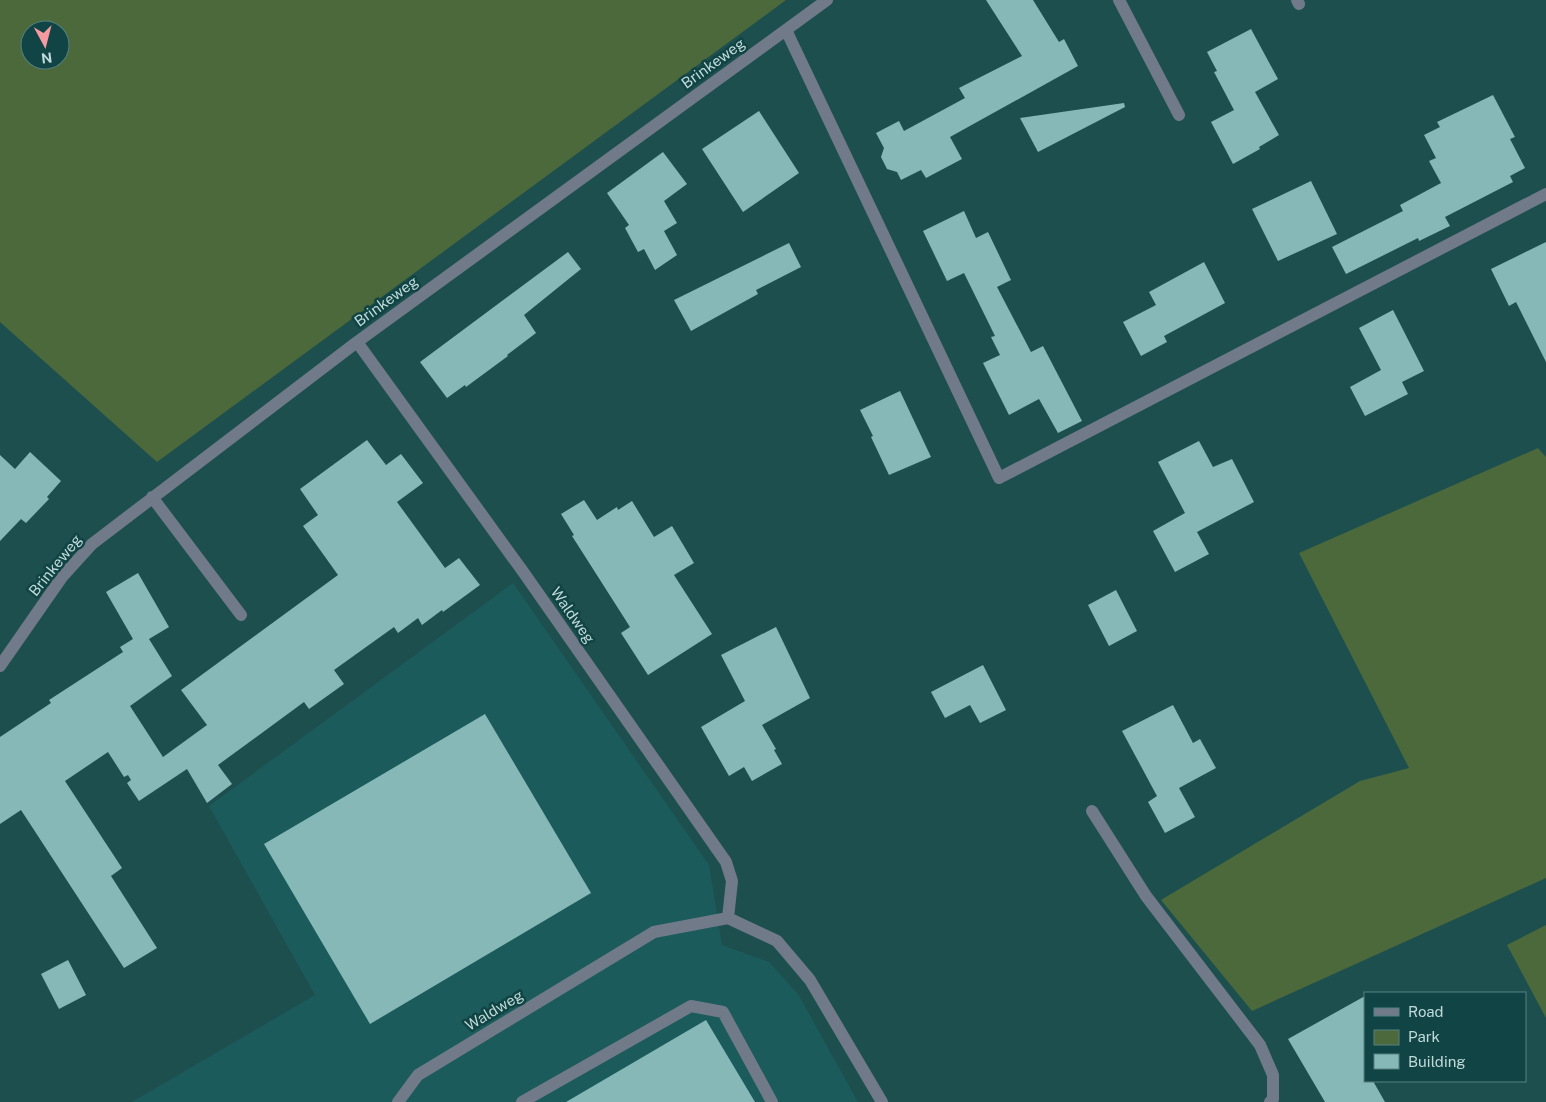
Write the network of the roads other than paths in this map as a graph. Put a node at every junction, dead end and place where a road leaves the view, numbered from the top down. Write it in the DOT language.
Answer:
graph roads {
  1 [pos="826,0"];
  2 [pos="1119,0"];
  3 [pos="786,30"];
  4 [pos="1179,115"];
  5 [pos="1546,194"];
  6 [pos="357,342"];
  7 [pos="152,497"];
  8 [pos="241,615"];
  9 [pos="0,666"];
  10 [pos="1092,811"];
  11 [pos="728,918"];
  12 [pos="405,1099"];
  13 [pos="522,1102"];
  14 [pos="772,1102"];
  15 [pos="882,1102"];
  16 [pos="1270,1102"];
  1 -- 3 [label="street, Brinkeweg"];
  2 -- 4 [label="street"];
  3 -- 5 [label="street"];
  3 -- 6 [label="street, Brinkeweg"];
  6 -- 7 [label="street, Brinkeweg"];
  6 -- 11 [label="street, Waldweg"];
  7 -- 8 [label="street"];
  7 -- 9 [label="street, Brinkeweg"];
  10 -- 16 [label="street"];
  11 -- 12 [label="street, Waldweg"];
  11 -- 15 [label="street"];
  13 -- 14 [label="street"];
}
